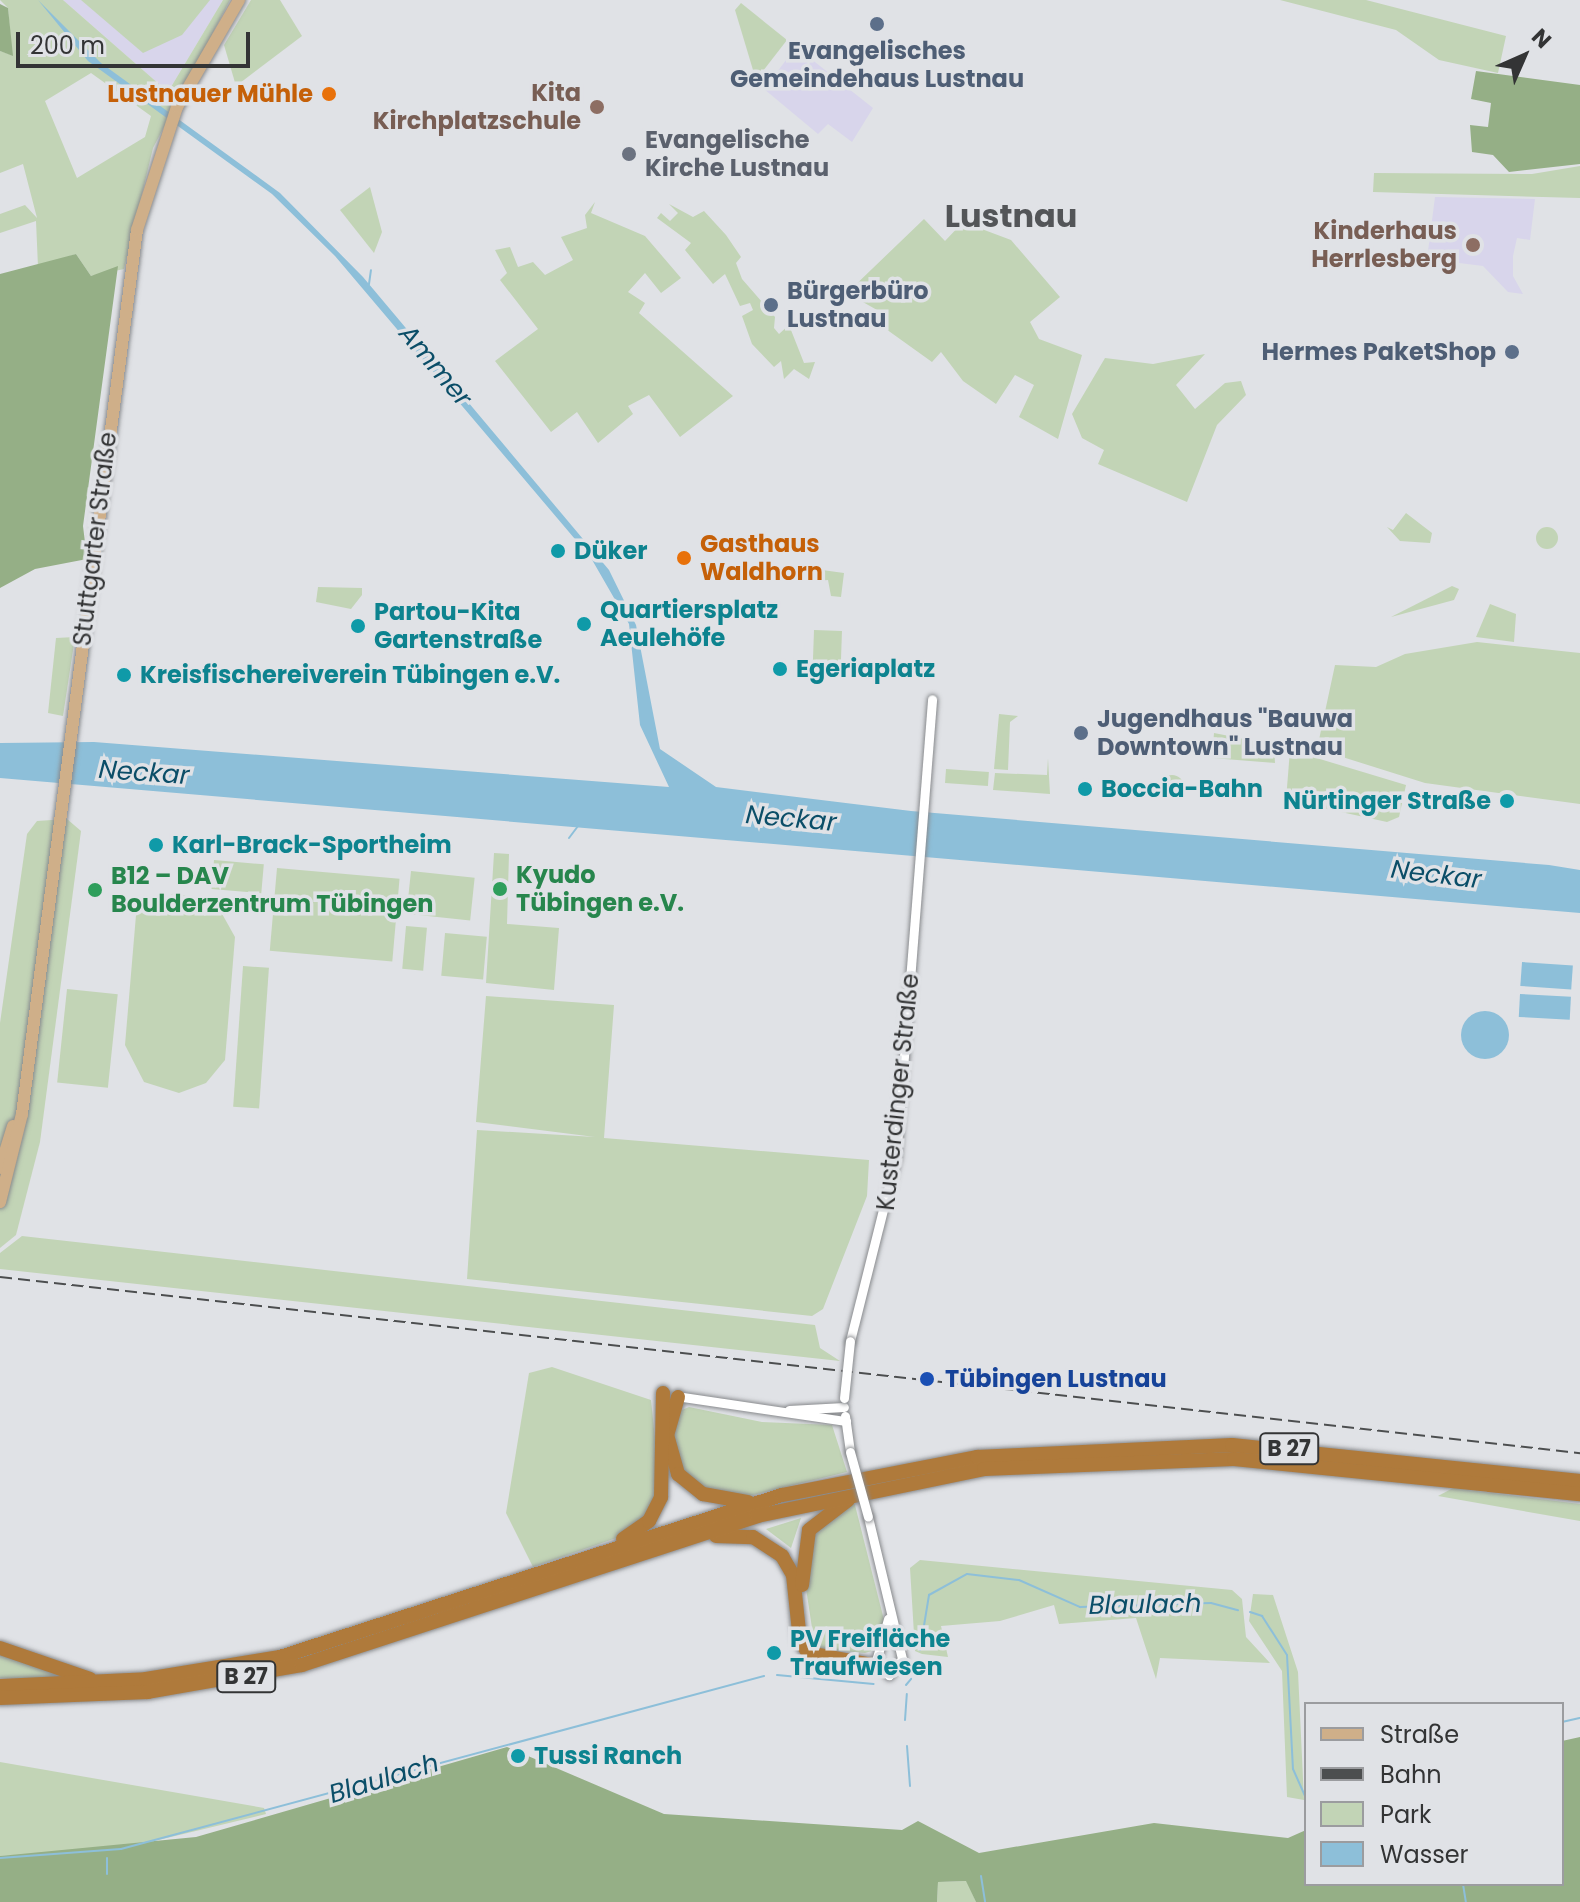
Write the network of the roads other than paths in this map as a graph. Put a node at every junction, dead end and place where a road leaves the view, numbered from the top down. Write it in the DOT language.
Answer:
graph roads {
  1 [pos="239,0"];
  2 [pos="932,699"];
  3 [pos="21,1100"];
  4 [pos="0,1168"];
  5 [pos="0,1202"];
  6 [pos="663,1393"];
  7 [pos="678,1397"];
  8 [pos="844,1402"];
  9 [pos="754,1411"];
  10 [pos="846,1421"];
  11 [pos="1580,1481"];
  12 [pos="878,1487"];
  13 [pos="1580,1494"];
  14 [pos="753,1504"];
  15 [pos="665,1546"];
  16 [pos="615,1549"];
  17 [pos="0,1648"];
  18 [pos="884,1654"];
  19 [pos="106,1683"];
  20 [pos="0,1686"];
  21 [pos="0,1698"];
  1 -- 3 [label="main road, Stuttgarter Straße"];
  2 -- 8 [label="street, Kusterdinger Straße, bridge"];
  3 -- 4 [label="main road, Stuttgarter Straße"];
  3 -- 5 [label="main road, Stuttgarter Straße"];
  6 -- 7 [label="street"];
  6 -- 16 [label="highway"];
  7 -- 9 [label="street"];
  7 -- 14 [label="highway"];
  8 -- 9 [label="street"];
  8 -- 10 [label="street, Kusterdinger Straße"];
  9 -- 10 [label="street"];
  10 -- 18 [label="street, Kusterdinger Straße, bridge"];
  11 -- 14 [label="highway, B 27"];
  12 -- 13 [label="highway, B 27"];
  12 -- 15 [label="highway, B 27"];
  12 -- 18 [label="highway"];
  14 -- 16 [label="highway, B 27"];
  15 -- 18 [label="highway"];
  15 -- 21 [label="highway, B 27"];
  16 -- 19 [label="highway, B 27"];
  17 -- 19 [label="highway"];
  19 -- 20 [label="highway, B 27"];
}
